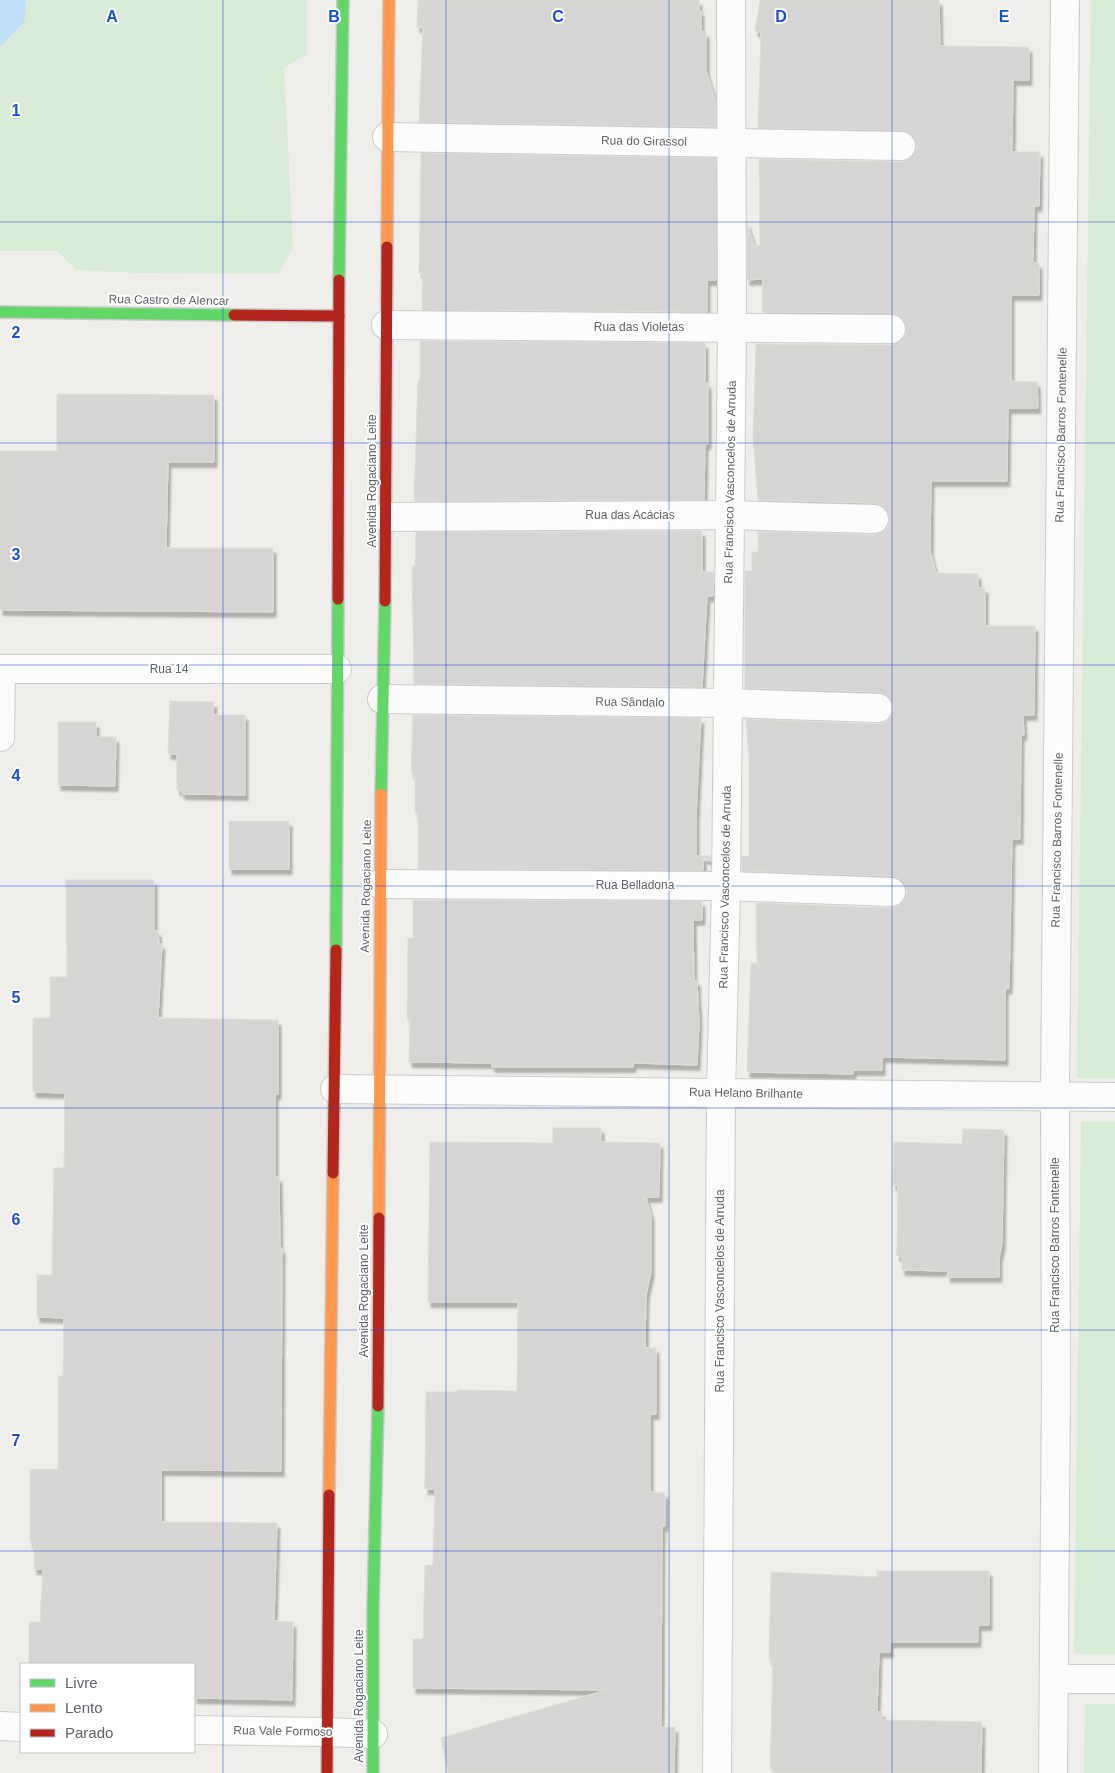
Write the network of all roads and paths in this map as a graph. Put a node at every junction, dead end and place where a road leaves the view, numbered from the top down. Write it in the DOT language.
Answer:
graph roads {
  1 [pos="343,0"];
  2 [pos="389,0"];
  3 [pos="731,0"];
  4 [pos="1065,0"];
  5 [pos="387,137"];
  6 [pos="730,142"];
  7 [pos="901,146"];
  8 [pos="0,312"];
  9 [pos="339,316"];
  10 [pos="386,325"];
  11 [pos="732,328"];
  12 [pos="891,329"];
  13 [pos="730,515"];
  14 [pos="386,517"];
  15 [pos="874,520"];
  16 [pos="0,669"];
  17 [pos="337,669"];
  18 [pos="382,699"];
  19 [pos="728,703"];
  20 [pos="878,708"];
  21 [pos="0,737"];
  22 [pos="380,884"];
  23 [pos="726,886"];
  24 [pos="891,892"];
  25 [pos="378,1088"];
  26 [pos="335,1089"];
  27 [pos="721,1093"];
  28 [pos="1055,1096"];
  29 [pos="1115,1097"];
  30 [pos="1054,1679"];
  31 [pos="1115,1679"];
  32 [pos="0,1726"];
  33 [pos="20,1727"];
  34 [pos="195,1730"];
  35 [pos="328,1732"];
  36 [pos="373,1734"];
  37 [pos="327,1773"];
  38 [pos="373,1773"];
  39 [pos="717,1773"];
  40 [pos="1053,1773"];
  1 -- 9 [label="main road"];
  2 -- 5 [label="main road, Avenida Rogaciano Leite"];
  3 -- 6 [label="street, Rua Francisco Vasconcelos de Arruda"];
  4 -- 28 [label="street, Rua Francisco Barros Fontenelle"];
  5 -- 6 [label="street, Rua do Girassol"];
  5 -- 10 [label="main road, Avenida Rogaciano Leite"];
  6 -- 7 [label="street, Rua do Girassol"];
  6 -- 11 [label="street, Rua Francisco Vasconcelos de Arruda"];
  8 -- 9 [label="main road, Rua Castro de Alencar"];
  9 -- 17 [label="main road"];
  10 -- 11 [label="street, Rua das Violetas"];
  10 -- 14 [label="main road, Avenida Rogaciano Leite"];
  11 -- 12 [label="street, Rua das Violetas"];
  11 -- 13 [label="street, Rua Francisco Vasconcelos de Arruda"];
  13 -- 14 [label="street, Rua das Acácias"];
  13 -- 15 [label="street, Rua das Acácias"];
  13 -- 19 [label="street, Rua Francisco Vasconcelos de Arruda"];
  14 -- 18 [label="main road, Avenida Rogaciano Leite"];
  16 -- 17 [label="street, Rua 14"];
  16 -- 21 [label="street"];
  17 -- 26 [label="main road"];
  18 -- 19 [label="street, Rua Sândalo"];
  18 -- 22 [label="main road, Avenida Rogaciano Leite"];
  19 -- 20 [label="street, Rua Sândalo"];
  19 -- 23 [label="street, Rua Francisco Vasconcelos de Arruda"];
  22 -- 23 [label="street, Rua Belladona"];
  22 -- 25 [label="main road, Avenida Rogaciano Leite"];
  23 -- 24 [label="street, Rua Belladona"];
  23 -- 27 [label="street, Rua Francisco Vasconcelos de Arruda"];
  25 -- 26 [label="street, Rua Helano Brilhante"];
  25 -- 27 [label="street, Rua Helano Brilhante"];
  25 -- 36 [label="main road, Avenida Rogaciano Leite"];
  26 -- 35 [label="main road"];
  27 -- 28 [label="street, Rua Helano Brilhante"];
  27 -- 39 [label="street, Rua Francisco Vasconcelos de Arruda"];
  28 -- 29 [label="street, Rua Helano Brilhante"];
  28 -- 30 [label="street, Rua Francisco Barros Fontenelle"];
  30 -- 31 [label="street"];
  30 -- 40 [label="street, Rua Francisco Barros Fontenelle"];
  32 -- 33 [label="street"];
  34 -- 35 [label="street, Rua Vale Formoso"];
  35 -- 36 [label="street, Rua Vale Formoso"];
  35 -- 37 [label="main road"];
  36 -- 38 [label="main road, Avenida Rogaciano Leite"];
}
